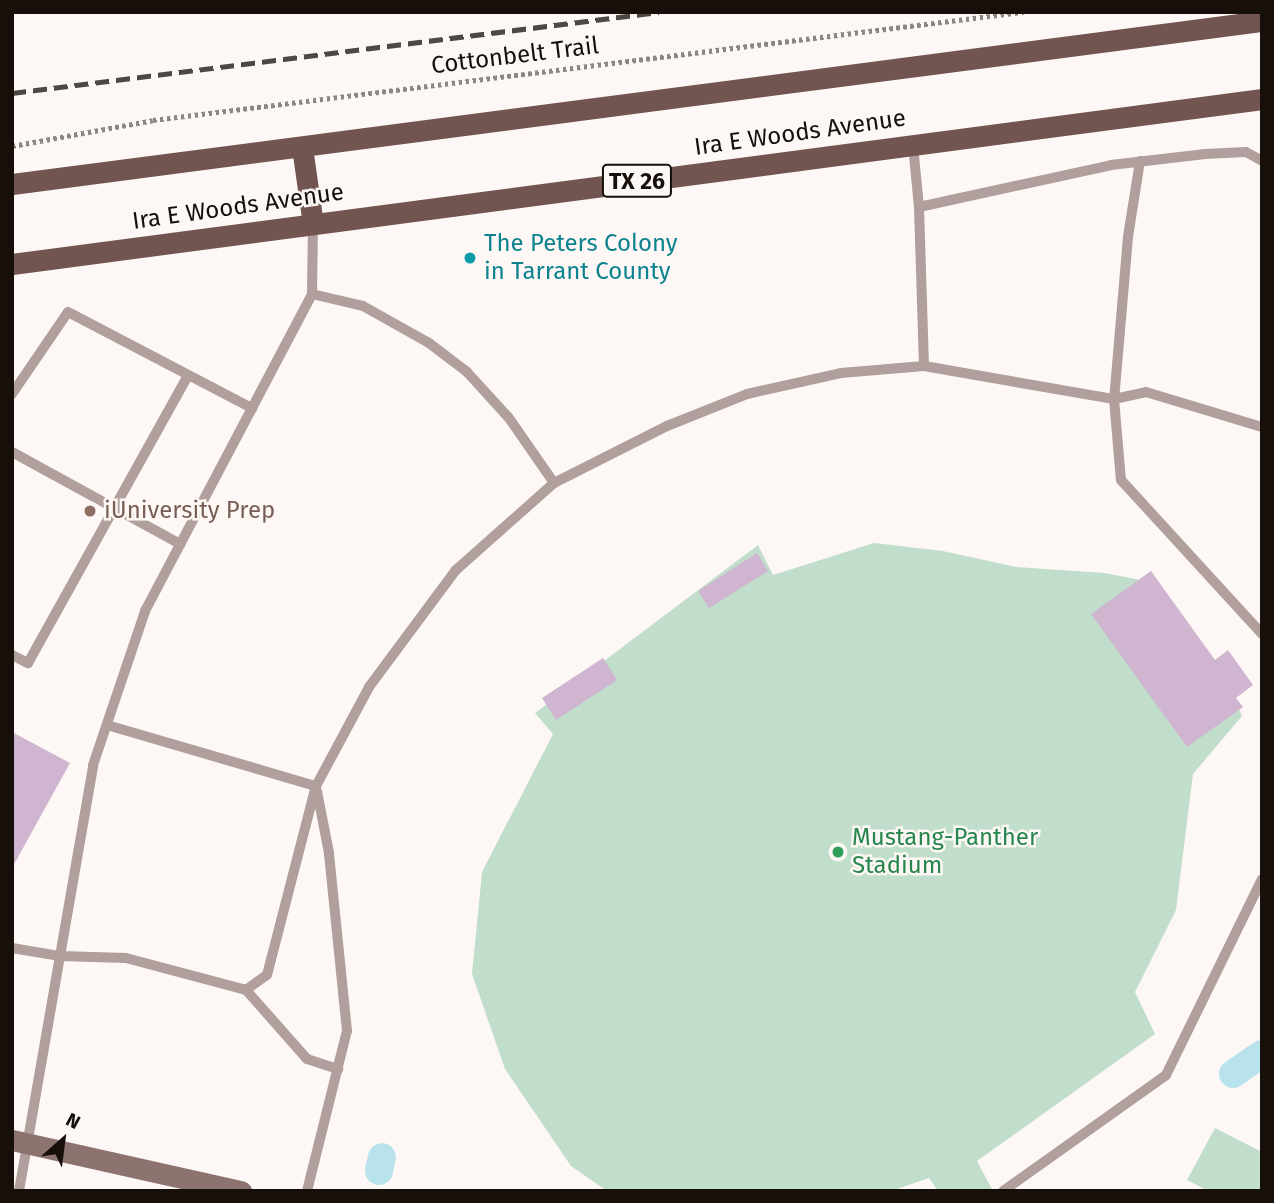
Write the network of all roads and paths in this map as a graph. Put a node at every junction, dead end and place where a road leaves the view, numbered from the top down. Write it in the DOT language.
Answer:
graph roads {
  1 [pos="1023,12"];
  2 [pos="1262,21"];
  3 [pos="1262,99"];
  4 [pos="913,145"];
  5 [pos="12,146"];
  6 [pos="302,147"];
  7 [pos="1140,161"];
  8 [pos="1262,161"];
  9 [pos="12,184"];
  10 [pos="919,207"];
  11 [pos="313,224"];
  12 [pos="12,264"];
  13 [pos="312,294"];
  14 [pos="924,366"];
  15 [pos="188,375"];
  16 [pos="12,394"];
  17 [pos="1114,399"];
  18 [pos="252,408"];
  19 [pos="1262,427"];
  20 [pos="12,452"];
  21 [pos="554,484"];
  22 [pos="115,507"];
  23 [pos="180,544"];
  24 [pos="1262,634"];
  25 [pos="12,655"];
  26 [pos="107,725"];
  27 [pos="316,786"];
  28 [pos="1262,879"];
  29 [pos="12,948"];
  30 [pos="60,956"];
  31 [pos="247,990"];
  32 [pos="338,1069"];
  33 [pos="20,1141"];
  34 [pos="19,1191"];
  35 [pos="242,1191"];
  36 [pos="307,1191"];
  37 [pos="1003,1191"];
  1 -- 5 [label="path, Cottonbelt Trail"];
  2 -- 6 [label="main road, Ira E Woods Avenue"];
  3 -- 4 [label="main road, Ira E Woods Avenue / TX 26"];
  4 -- 10 [label="lane"];
  4 -- 11 [label="main road, Ira E Woods Avenue / TX 26"];
  6 -- 9 [label="main road, Ira E Woods Avenue"];
  6 -- 11 [label="main road"];
  7 -- 8 [label="lane"];
  7 -- 10 [label="lane"];
  7 -- 17 [label="lane"];
  10 -- 14 [label="lane"];
  11 -- 12 [label="main road, Ira E Woods Avenue / TX 26"];
  11 -- 13 [label="lane"];
  13 -- 18 [label="lane"];
  13 -- 21 [label="lane"];
  14 -- 17 [label="lane"];
  14 -- 21 [label="lane"];
  15 -- 16 [label="lane"];
  15 -- 18 [label="lane"];
  15 -- 22 [label="lane"];
  17 -- 19 [label="lane"];
  17 -- 24 [label="lane"];
  18 -- 23 [label="lane"];
  20 -- 22 [label="lane"];
  21 -- 27 [label="lane"];
  22 -- 23 [label="lane"];
  22 -- 25 [label="lane"];
  23 -- 26 [label="lane"];
  26 -- 27 [label="lane"];
  26 -- 30 [label="lane"];
  27 -- 31 [label="lane"];
  27 -- 32 [label="lane"];
  28 -- 37 [label="lane"];
  29 -- 30 [label="lane"];
  30 -- 31 [label="lane"];
  30 -- 33 [label="lane"];
  31 -- 32 [label="lane"];
  32 -- 36 [label="lane"];
  33 -- 34 [label="lane"];
  33 -- 35 [label="main road"];
}
